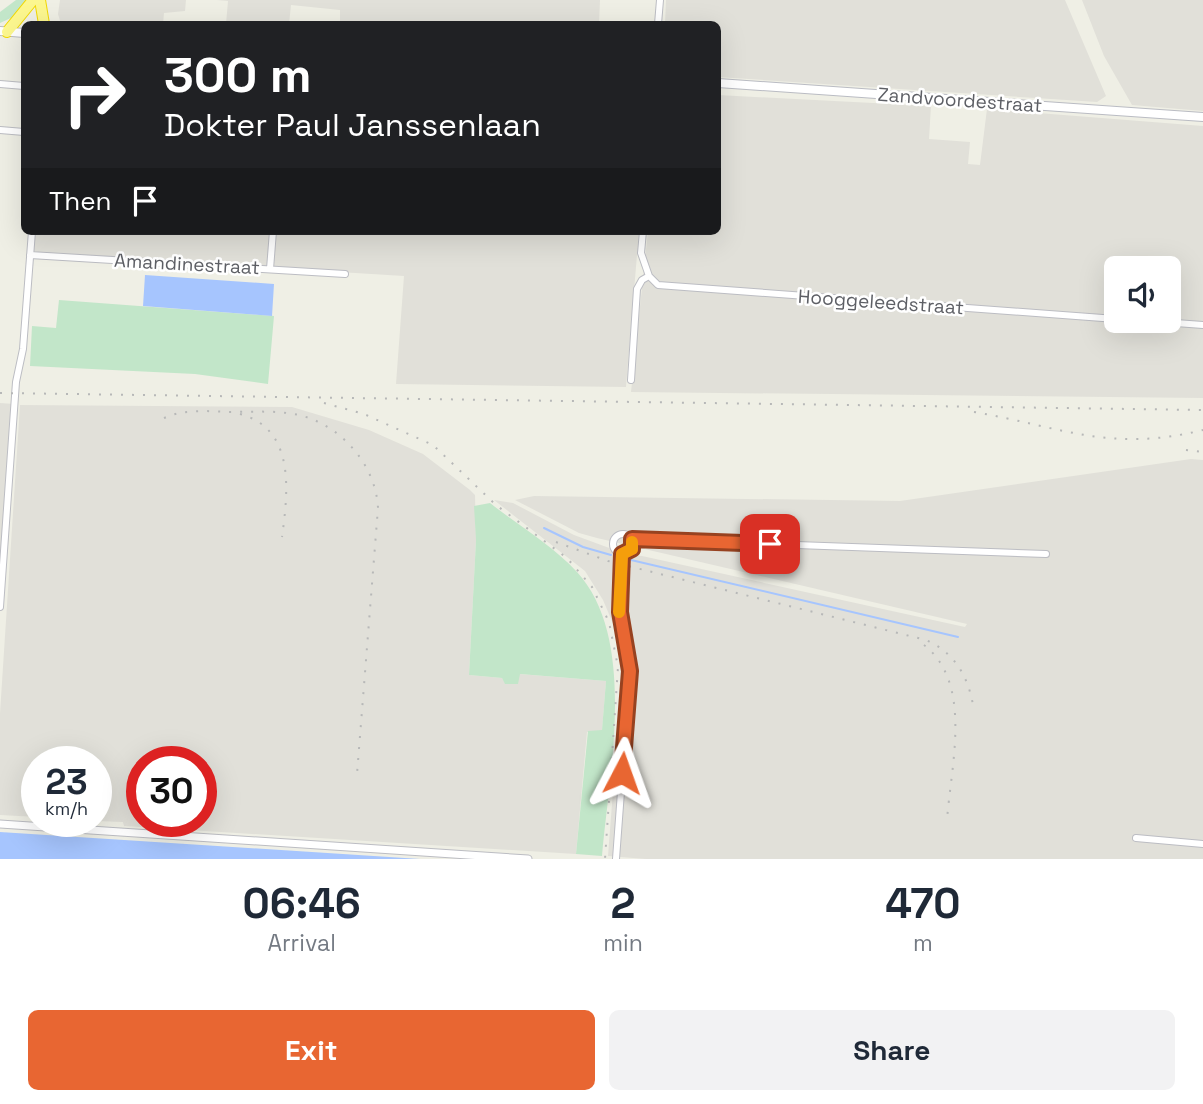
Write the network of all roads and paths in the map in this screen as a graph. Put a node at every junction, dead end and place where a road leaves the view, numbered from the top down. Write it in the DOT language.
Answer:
graph roads {
  1 [pos="33,0"];
  2 [pos="40,0"];
  3 [pos="49,0"];
  4 [pos="660,0"];
  5 [pos="44,21"];
  6 [pos="44,21"];
  7 [pos="658,21"];
  8 [pos="21,33"];
  9 [pos="2,34"];
  10 [pos="721,83"];
  11 [pos="0,85"];
  12 [pos="21,86"];
  13 [pos="1203,117"];
  14 [pos="0,130"];
  15 [pos="21,131"];
  16 [pos="32,235"];
  17 [pos="273,235"];
  18 [pos="643,235"];
  19 [pos="30,255"];
  20 [pos="270,269"];
  21 [pos="345,274"];
  22 [pos="649,276"];
  23 [pos="1104,318"];
  24 [pos="1181,323"];
  25 [pos="1203,325"];
  26 [pos="631,380"];
  27 [pos="632,539"];
  28 [pos="622,554"];
  29 [pos="1046,554"];
  30 [pos="0,607"];
  31 [pos="0,824"];
  32 [pos="1136,838"];
  33 [pos="1203,844"];
  34 [pos="528,859"];
  35 [pos="616,859"];
  1 -- 9 [label="highway"];
  2 -- 5 [label="highway"];
  3 -- 6 [label="highway"];
  4 -- 7 [label="street"];
  8 -- 9 [label="main road"];
  10 -- 13 [label="main road, Zandvoordestraat"];
  11 -- 12 [label="street"];
  14 -- 15 [label="street"];
  16 -- 19 [label="street"];
  17 -- 20 [label="street"];
  18 -- 22 [label="street"];
  19 -- 20 [label="street, Amandinestraat"];
  19 -- 30 [label="street"];
  20 -- 21 [label="street, Amandinestraat"];
  22 -- 23 [label="street, Hooggeleedstraat"];
  22 -- 26 [label="street"];
  24 -- 25 [label="street"];
  27 -- 28 [label="street"];
  27 -- 28 [label="street"];
  27 -- 29 [label="street"];
  28 -- 35 [label="street"];
  31 -- 34 [label="street"];
  32 -- 33 [label="street"];
}
